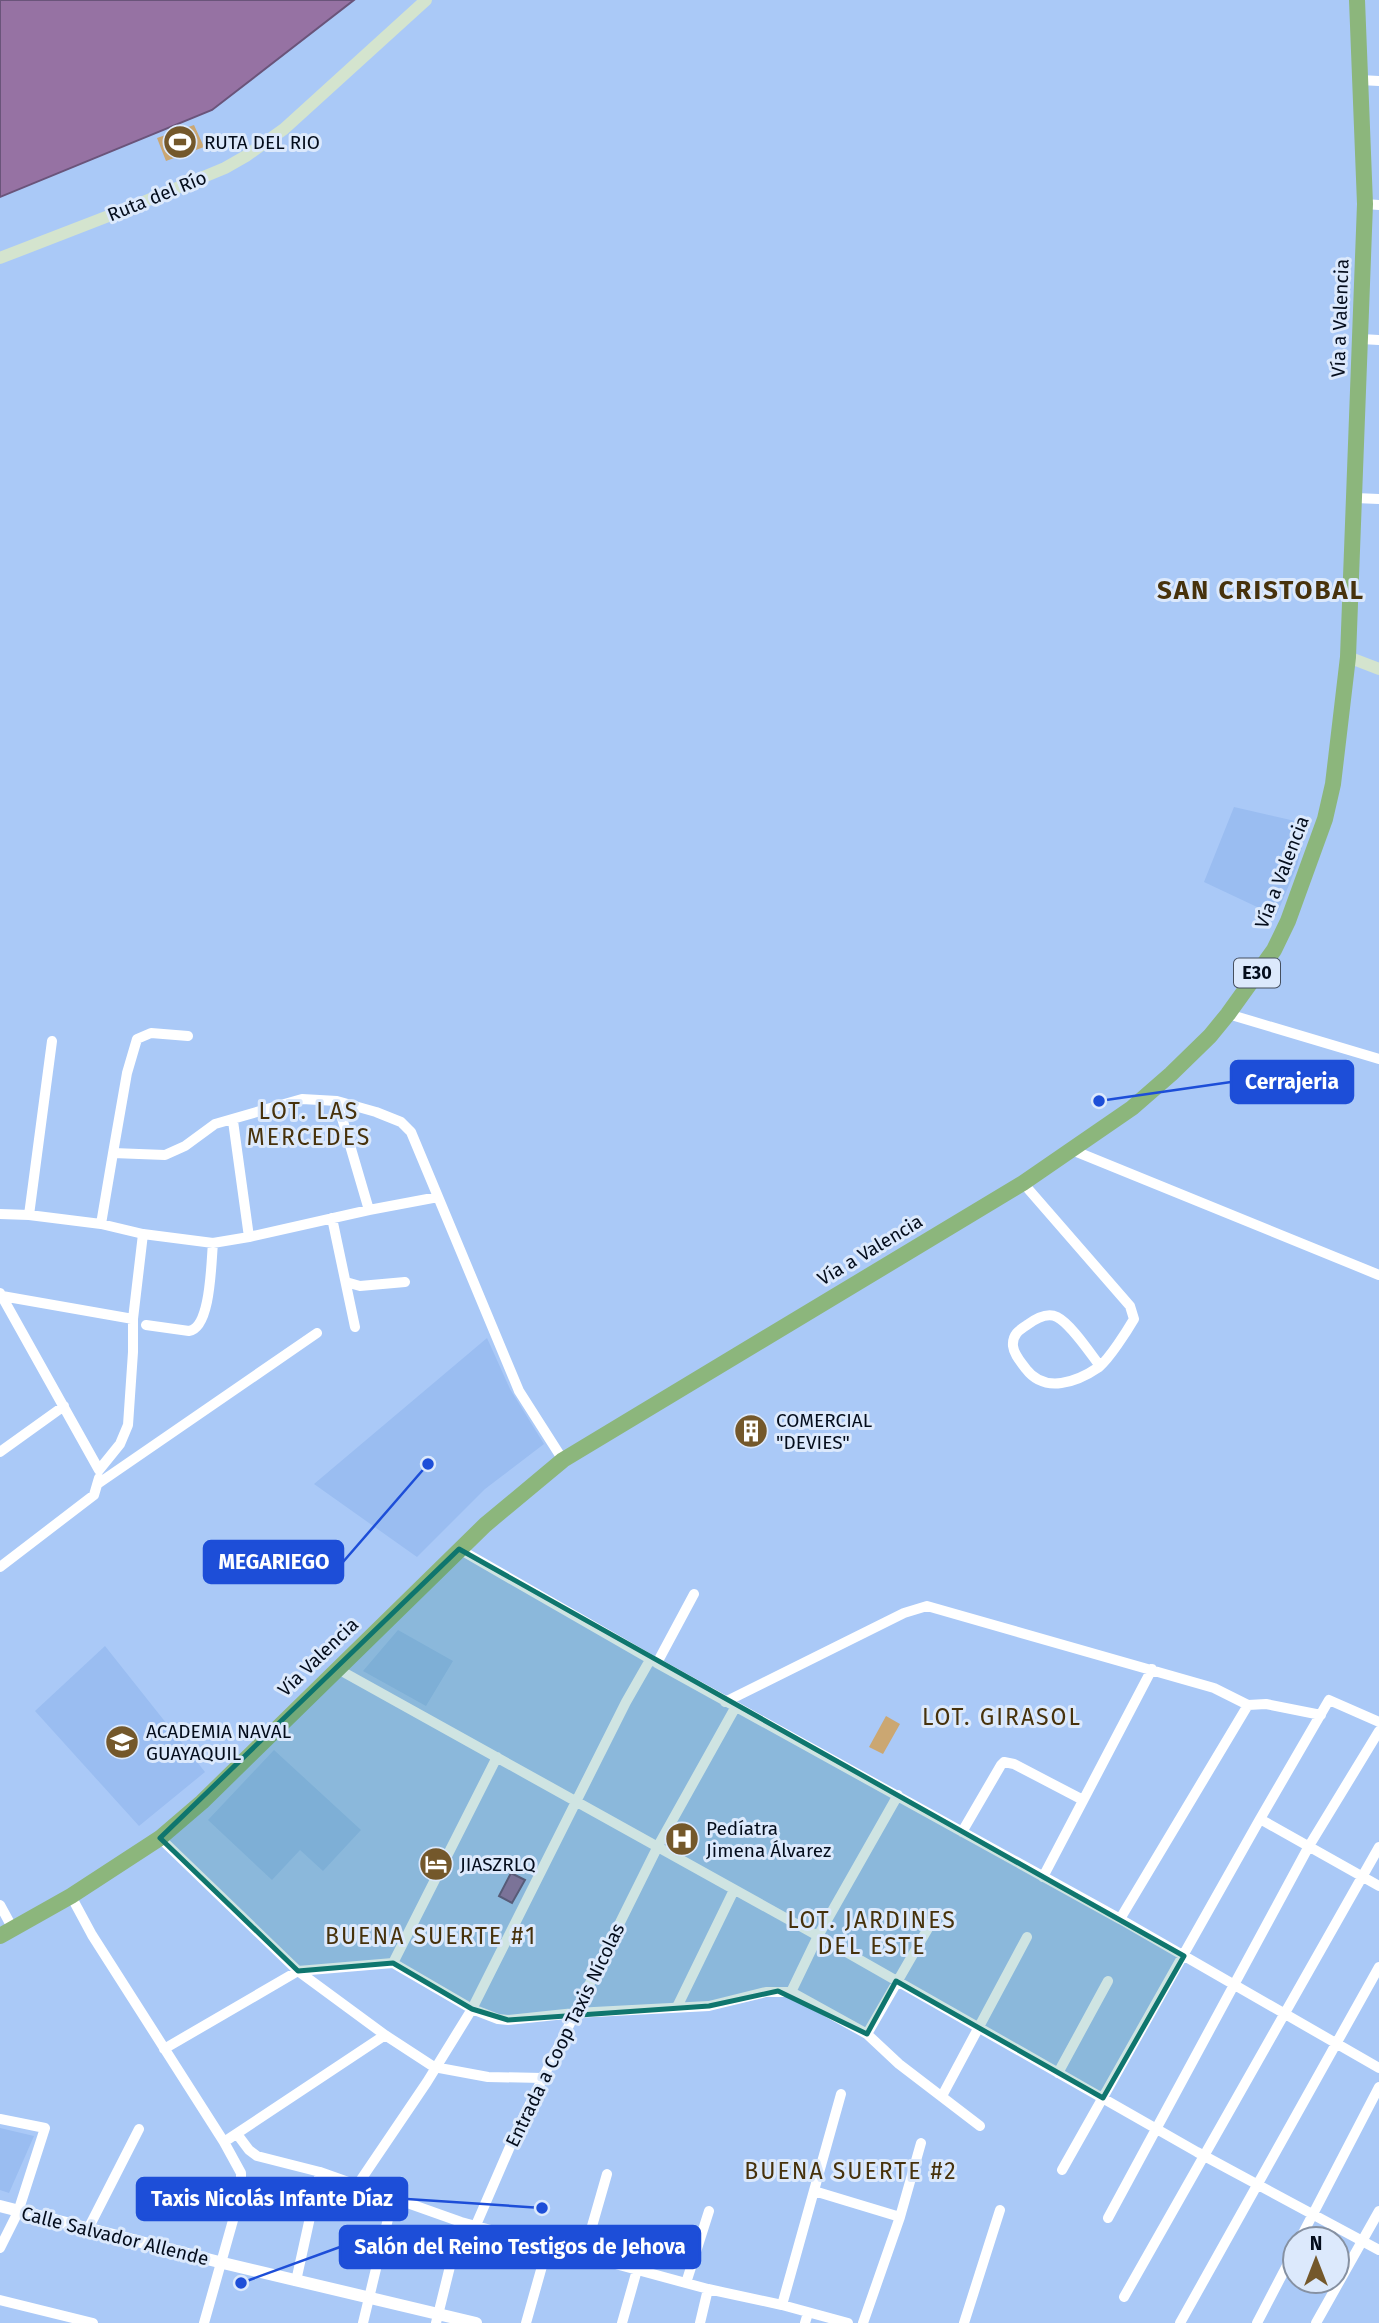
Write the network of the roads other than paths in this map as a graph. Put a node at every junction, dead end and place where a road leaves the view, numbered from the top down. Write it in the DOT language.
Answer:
graph roads {
  1 [pos="426,0"];
  2 [pos="1357,0"];
  3 [pos="1360,80"];
  4 [pos="1379,80"];
  5 [pos="1372,204"];
  6 [pos="0,258"];
  7 [pos="1361,340"];
  8 [pos="1379,340"];
  9 [pos="1354,498"];
  10 [pos="1379,499"];
  11 [pos="1348,657"];
  12 [pos="1379,669"];
  13 [pos="1228,1014"];
  14 [pos="188,1036"];
  15 [pos="52,1041"];
  16 [pos="1379,1059"];
  17 [pos="337,1101"];
  18 [pos="233,1121"];
  19 [pos="1072,1150"];
  20 [pos="113,1153"];
  21 [pos="1023,1183"];
  22 [pos="438,1197"];
  23 [pos="369,1210"];
  24 [pos="0,1214"];
  25 [pos="29,1214"];
  26 [pos="332,1218"];
  27 [pos="101,1224"];
  28 [pos="143,1234"];
  29 [pos="249,1237"];
  30 [pos="213,1243"];
  31 [pos="1379,1275"];
  32 [pos="346,1282"];
  33 [pos="405,1282"];
  34 [pos="1,1295"];
  35 [pos="133,1319"];
  36 [pos="146,1325"];
  37 [pos="355,1327"];
  38 [pos="317,1333"];
  39 [pos="1100,1366"];
  40 [pos="64,1406"];
  41 [pos="128,1425"];
  42 [pos="0,1452"];
  43 [pos="563,1460"];
  44 [pos="123,1466"];
  45 [pos="99,1470"];
  46 [pos="99,1483"];
  47 [pos="459,1549"];
  48 [pos="0,1567"];
  49 [pos="694,1594"];
  50 [pos="654,1661"];
  51 [pos="336,1668"];
  52 [pos="1152,1669"];
  53 [pos="725,1702"];
  54 [pos="1248,1704"];
  55 [pos="735,1708"];
  56 [pos="1321,1715"];
  57 [pos="1379,1722"];
  58 [pos="1379,1731"];
  59 [pos="497,1757"];
  60 [pos="898,1795"];
  61 [pos="1083,1800"];
  62 [pos="578,1802"];
  63 [pos="1260,1819"];
  64 [pos="962,1832"];
  65 [pos="160,1838"];
  66 [pos="658,1846"];
  67 [pos="1310,1846"];
  68 [pos="1379,1847"];
  69 [pos="1362,1876"];
  70 [pos="1043,1877"];
  71 [pos="1379,1886"];
  72 [pos="734,1890"];
  73 [pos="72,1896"];
  74 [pos="0,1905"];
  75 [pos="934,1917"];
  76 [pos="1120,1919"];
  77 [pos="6,1933"];
  78 [pos="818,1936"];
  79 [pos="1027,1937"];
  80 [pos="1184,1956"];
  81 [pos="393,1964"];
  82 [pos="1379,1967"];
  83 [pos="298,1971"];
  84 [pos="896,1981"];
  85 [pos="1108,1981"];
  86 [pos="1234,1985"];
  87 [pos="790,1992"];
  88 [pos="677,2007"];
  89 [pos="472,2009"];
  90 [pos="575,2012"];
  91 [pos="1284,2014"];
  92 [pos="978,2027"];
  93 [pos="385,2035"];
  94 [pos="867,2035"];
  95 [pos="1336,2044"];
  96 [pos="164,2049"];
  97 [pos="434,2067"];
  98 [pos="1379,2068"];
  99 [pos="1058,2073"];
  100 [pos="543,2078"];
  101 [pos="1379,2087"];
  102 [pos="841,2094"];
  103 [pos="942,2096"];
  104 [pos="1103,2098"];
  105 [pos="0,2119"];
  106 [pos="980,2126"];
  107 [pos="139,2129"];
  108 [pos="1158,2129"];
  109 [pos="237,2134"];
  110 [pos="224,2142"];
  111 [pos="921,2143"];
  112 [pos="1203,2155"];
  113 [pos="1062,2170"];
  114 [pos="320,2172"];
  115 [pos="607,2174"];
  116 [pos="358,2184"];
  117 [pos="1258,2185"];
  118 [pos="814,2191"];
  119 [pos="393,2198"];
  120 [pos="0,2206"];
  121 [pos="1000,2210"];
  122 [pos="709,2211"];
  123 [pos="1379,2211"];
  124 [pos="18,2212"];
  125 [pos="1313,2215"];
  126 [pos="900,2217"];
  127 [pos="1108,2218"];
  128 [pos="461,2222"];
  129 [pos="476,2225"];
  130 [pos="1308,2225"];
  131 [pos="89,2230"];
  132 [pos="1362,2241"];
  133 [pos="548,2245"];
  134 [pos="0,2248"];
  135 [pos="1379,2250"];
  136 [pos="584,2254"];
  137 [pos="223,2263"];
  138 [pos="637,2270"];
  139 [pos="1281,2276"];
  140 [pos="296,2281"];
  141 [pos="686,2283"];
  142 [pos="708,2289"];
  143 [pos="1124,2297"];
  144 [pos="368,2298"];
  145 [pos="0,2300"];
  146 [pos="782,2305"];
  147 [pos="437,2318"];
  148 [pos="806,2318"];
  149 [pos="93,2323"];
  150 [pos="204,2323"];
  151 [pos="363,2323"];
  152 [pos="476,2323"];
  153 [pos="526,2323"];
  154 [pos="622,2323"];
  155 [pos="700,2323"];
  156 [pos="848,2323"];
  157 [pos="863,2323"];
  158 [pos="964,2323"];
  159 [pos="1180,2323"];
  160 [pos="1257,2323"];
  161 [pos="1316,2323"];
  1 -- 6 [label="main road, Ruta del Río"];
  2 -- 3 [label="highway, Vía a Valencia / E30"];
  3 -- 4 [label="street"];
  3 -- 5 [label="highway, Vía a Valencia / E30"];
  5 -- 7 [label="highway, Vía a Valencia / E30"];
  7 -- 8 [label="street"];
  7 -- 9 [label="highway, Vía a Valencia / E30"];
  9 -- 10 [label="street"];
  9 -- 11 [label="highway, Vía a Valencia / E30"];
  11 -- 12 [label="main road"];
  11 -- 13 [label="highway, Vía a Valencia / E30"];
  13 -- 16 [label="street"];
  13 -- 19 [label="highway, Vía a Valencia / E30"];
  14 -- 20 [label="street"];
  15 -- 25 [label="street"];
  17 -- 18 [label="street"];
  17 -- 22 [label="street"];
  17 -- 23 [label="street"];
  18 -- 20 [label="street"];
  18 -- 29 [label="street"];
  19 -- 21 [label="highway, Vía a Valencia / E30"];
  19 -- 31 [label="street"];
  20 -- 27 [label="street"];
  21 -- 39 [label="street"];
  21 -- 43 [label="highway, Vía a Valencia / E30"];
  22 -- 23 [label="street"];
  22 -- 43 [label="street"];
  23 -- 26 [label="street"];
  24 -- 25 [label="street"];
  25 -- 27 [label="street"];
  26 -- 29 [label="street"];
  26 -- 32 [label="street"];
  27 -- 28 [label="street"];
  28 -- 30 [label="street"];
  28 -- 35 [label="street"];
  29 -- 30 [label="street"];
  30 -- 36 [label="street"];
  32 -- 33 [label="street"];
  32 -- 37 [label="street"];
  34 -- 35 [label="street"];
  34 -- 40 [label="street"];
  35 -- 41 [label="street"];
  38 -- 44 [label="street"];
  39 -- 39 [label="street"];
  40 -- 42 [label="street"];
  40 -- 45 [label="street"];
  41 -- 44 [label="street"];
  41 -- 45 [label="street"];
  43 -- 47 [label="highway, Vía a Valencia / E30"];
  44 -- 46 [label="street"];
  45 -- 46 [label="street"];
  46 -- 48 [label="street"];
  47 -- 50 [label="street"];
  47 -- 51 [label="highway, Vía Valencia / E30"];
  49 -- 50 [label="street"];
  50 -- 53 [label="street"];
  50 -- 62 [label="street"];
  51 -- 59 [label="street"];
  51 -- 65 [label="highway, Vía Valencia / E30"];
  52 -- 53 [label="street"];
  52 -- 54 [label="street"];
  52 -- 61 [label="street"];
  53 -- 55 [label="street"];
  54 -- 56 [label="street"];
  54 -- 76 [label="street"];
  55 -- 60 [label="street"];
  55 -- 66 [label="street, Entrada a Coop Taxis Nícolas"];
  56 -- 57 [label="street"];
  56 -- 63 [label="street"];
  58 -- 67 [label="street"];
  59 -- 62 [label="street"];
  59 -- 81 [label="street"];
  60 -- 64 [label="street"];
  60 -- 78 [label="street"];
  61 -- 64 [label="street"];
  61 -- 70 [label="street"];
  62 -- 66 [label="street"];
  62 -- 89 [label="street"];
  63 -- 67 [label="street"];
  63 -- 80 [label="street"];
  64 -- 70 [label="street"];
  65 -- 73 [label="highway, Vía Valencia / E30"];
  65 -- 83 [label="street"];
  66 -- 72 [label="street"];
  66 -- 90 [label="street, Entrada a Coop Taxis Nícolas"];
  67 -- 69 [label="street"];
  67 -- 86 [label="street"];
  68 -- 69 [label="street"];
  69 -- 71 [label="street"];
  69 -- 91 [label="street"];
  70 -- 76 [label="street"];
  72 -- 78 [label="street"];
  72 -- 88 [label="street"];
  73 -- 77 [label="highway, Vía Valencia / E30"];
  73 -- 96 [label="street"];
  74 -- 77 [label="street"];
  75 -- 84 [label="street"];
  76 -- 80 [label="street"];
  78 -- 84 [label="street"];
  78 -- 87 [label="street"];
  79 -- 92 [label="street"];
  80 -- 86 [label="street"];
  80 -- 104 [label="street"];
  81 -- 83 [label="street"];
  81 -- 89 [label="street"];
  82 -- 95 [label="street"];
  83 -- 93 [label="street"];
  83 -- 96 [label="street"];
  84 -- 92 [label="street"];
  84 -- 94 [label="street"];
  85 -- 99 [label="street"];
  86 -- 91 [label="street"];
  86 -- 108 [label="street"];
  87 -- 88 [label="street"];
  87 -- 94 [label="street"];
  88 -- 90 [label="street"];
  89 -- 90 [label="street"];
  89 -- 97 [label="street"];
  90 -- 100 [label="street, Entrada a Coop Taxis Nícolas"];
  91 -- 95 [label="street"];
  91 -- 112 [label="street"];
  92 -- 99 [label="street"];
  92 -- 103 [label="street"];
  93 -- 97 [label="street"];
  93 -- 109 [label="street"];
  94 -- 103 [label="street"];
  95 -- 98 [label="street"];
  95 -- 117 [label="street"];
  96 -- 110 [label="street"];
  97 -- 100 [label="street"];
  97 -- 116 [label="street"];
  99 -- 104 [label="street"];
  100 -- 129 [label="street, Entrada a Coop Taxis Nícolas"];
  101 -- 125 [label="street"];
  102 -- 118 [label="street"];
  103 -- 106 [label="street"];
  104 -- 108 [label="street"];
  104 -- 113 [label="street"];
  105 -- 124 [label="street"];
  107 -- 131 [label="street"];
  108 -- 112 [label="street"];
  108 -- 127 [label="street"];
  109 -- 110 [label="street"];
  109 -- 114 [label="street"];
  110 -- 137 [label="street"];
  111 -- 126 [label="street"];
  112 -- 117 [label="street"];
  112 -- 143 [label="street"];
  114 -- 116 [label="street"];
  114 -- 140 [label="street"];
  115 -- 136 [label="street"];
  116 -- 119 [label="street"];
  117 -- 125 [label="street"];
  117 -- 159 [label="street"];
  118 -- 126 [label="street"];
  118 -- 146 [label="street"];
  119 -- 128 [label="street"];
  119 -- 144 [label="street"];
  120 -- 124 [label="street, Calle Salvador Allende"];
  121 -- 158 [label="street"];
  122 -- 141 [label="street"];
  123 -- 132 [label="street"];
  124 -- 131 [label="street, Calle Salvador Allende"];
  124 -- 134 [label="street"];
  125 -- 130 [label="street"];
  125 -- 132 [label="street"];
  126 -- 157 [label="street"];
  128 -- 129 [label="street"];
  128 -- 147 [label="street"];
  129 -- 133 [label="street"];
  131 -- 137 [label="street, Calle Salvador Allende"];
  132 -- 135 [label="street"];
  132 -- 161 [label="street"];
  133 -- 136 [label="street"];
  133 -- 153 [label="street"];
  136 -- 138 [label="street"];
  137 -- 140 [label="street, Calle Salvador Allende"];
  137 -- 150 [label="street"];
  138 -- 141 [label="street"];
  138 -- 154 [label="street"];
  139 -- 160 [label="street"];
  140 -- 144 [label="street, Calle Salvador Allende"];
  141 -- 142 [label="street"];
  142 -- 146 [label="street"];
  142 -- 155 [label="street"];
  144 -- 147 [label="street, Calle Salvador Allende"];
  144 -- 151 [label="street"];
  145 -- 149 [label="street"];
  146 -- 148 [label="street"];
  147 -- 152 [label="street, Calle Salvador Allende"];
  148 -- 156 [label="street"];
}
